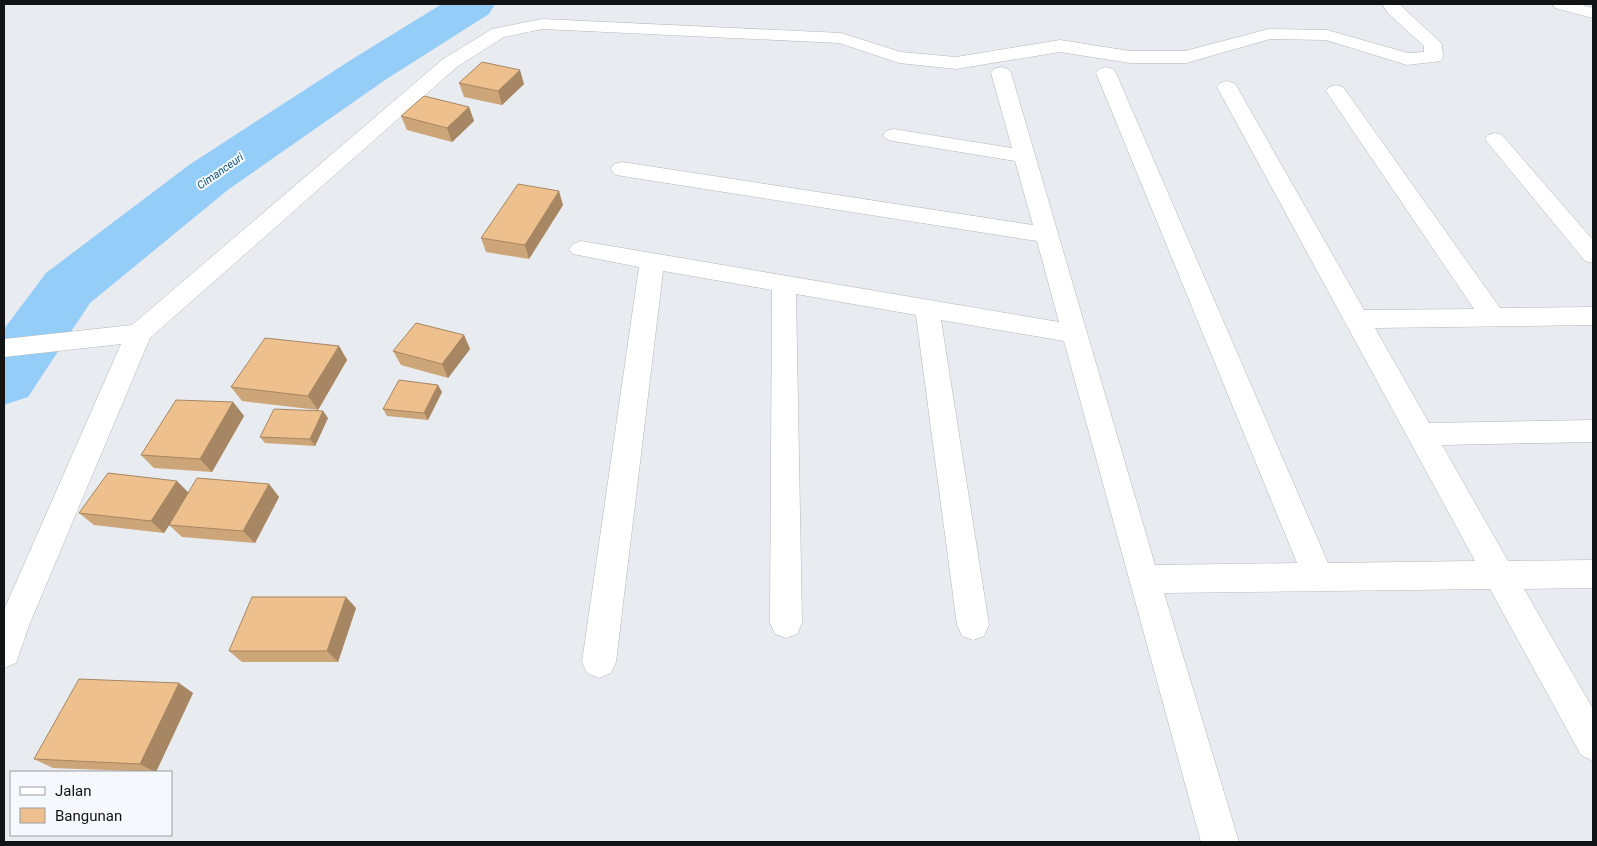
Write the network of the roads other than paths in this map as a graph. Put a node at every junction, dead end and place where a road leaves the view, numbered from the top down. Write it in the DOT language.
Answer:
graph roads {
  1 [pos="1392,4"];
  2 [pos="1561,4"];
  3 [pos="1593,13"];
  4 [pos="1000,73"];
  5 [pos="1106,73"];
  6 [pos="1227,87"];
  7 [pos="1336,91"];
  8 [pos="893,135"];
  9 [pos="1495,139"];
  10 [pos="1024,156"];
  11 [pos="622,169"];
  12 [pos="1046,235"];
  13 [pos="581,249"];
  14 [pos="1593,255"];
  15 [pos="652,261"];
  16 [pos="784,283"];
  17 [pos="927,308"];
  18 [pos="1593,316"];
  19 [pos="1494,318"];
  20 [pos="1357,320"];
  21 [pos="139,333"];
  22 [pos="1075,334"];
  23 [pos="4,348"];
  24 [pos="1593,431"];
  25 [pos="1421,434"];
  26 [pos="1593,574"];
  27 [pos="1499,575"];
  28 [pos="1318,577"];
  29 [pos="1144,579"];
  30 [pos="786,623"];
  31 [pos="972,625"];
  32 [pos="4,652"];
  33 [pos="599,662"];
  34 [pos="1593,743"];
  35 [pos="1220,842"];
  1 -- 21 [label="street"];
  2 -- 3 [label="street"];
  4 -- 10 [label="street"];
  5 -- 28 [label="street"];
  6 -- 20 [label="street"];
  7 -- 19 [label="street"];
  8 -- 10 [label="street"];
  9 -- 14 [label="street"];
  10 -- 12 [label="street"];
  11 -- 12 [label="street"];
  12 -- 22 [label="street"];
  13 -- 15 [label="street"];
  15 -- 16 [label="street"];
  15 -- 33 [label="street"];
  16 -- 17 [label="street"];
  16 -- 30 [label="street"];
  17 -- 22 [label="street"];
  17 -- 31 [label="street"];
  18 -- 19 [label="street"];
  19 -- 20 [label="street"];
  20 -- 25 [label="street"];
  21 -- 23 [label="street"];
  21 -- 32 [label="street"];
  22 -- 29 [label="street"];
  24 -- 25 [label="street"];
  25 -- 27 [label="street"];
  26 -- 27 [label="street"];
  27 -- 28 [label="street"];
  27 -- 34 [label="street"];
  28 -- 29 [label="street"];
  29 -- 35 [label="street"];
}
